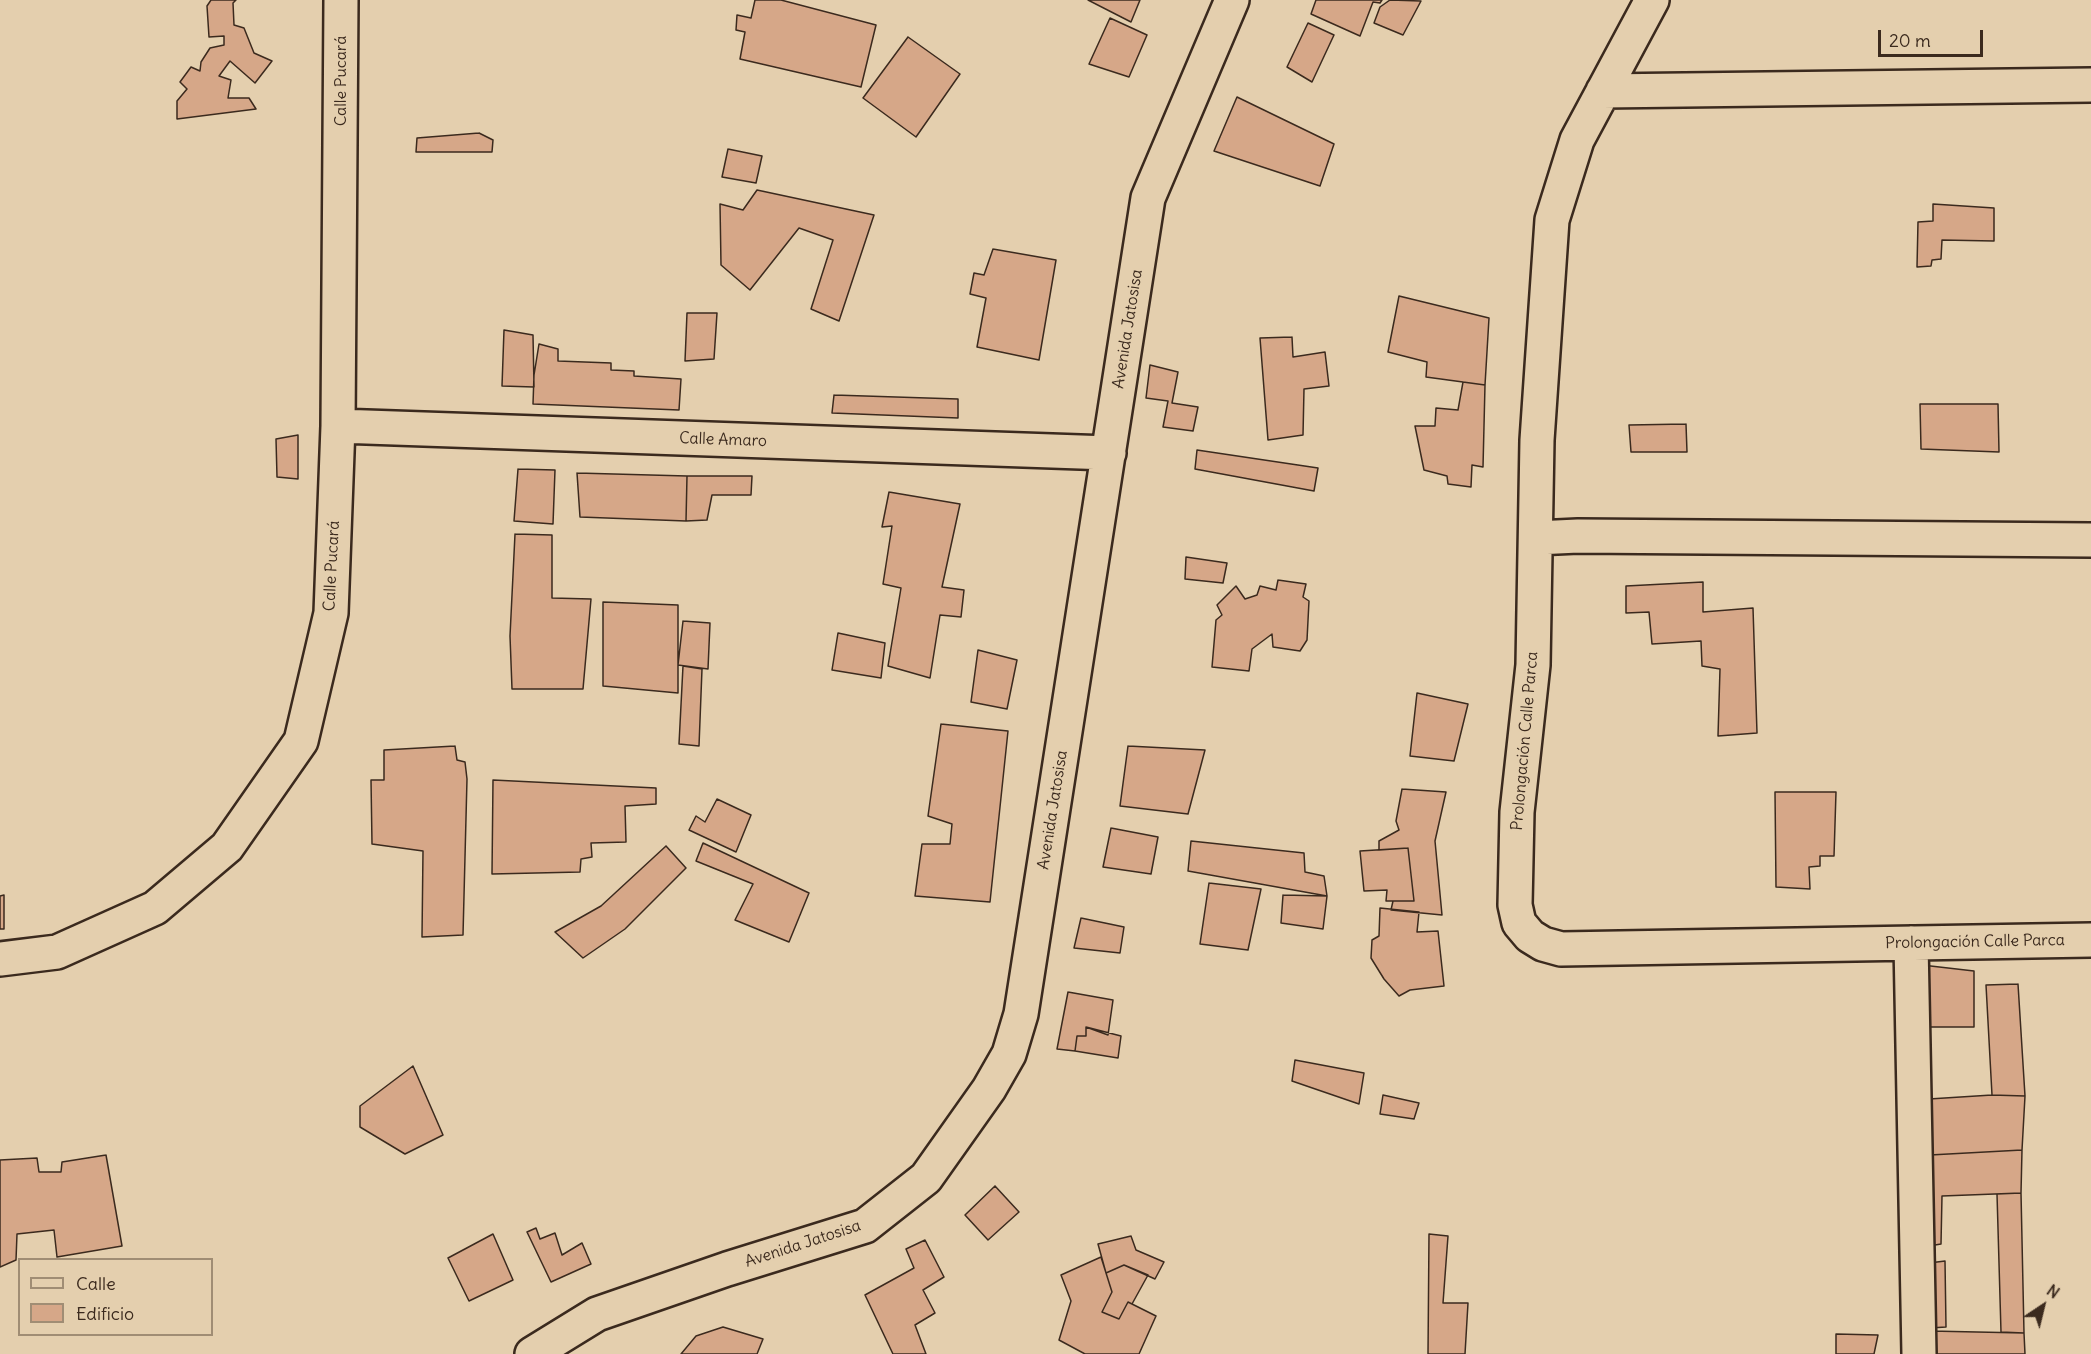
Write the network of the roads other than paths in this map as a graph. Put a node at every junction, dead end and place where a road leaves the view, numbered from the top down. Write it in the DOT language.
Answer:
graph roads {
  1 [pos="341,0"];
  2 [pos="1232,0"];
  3 [pos="1652,0"];
  4 [pos="2091,85"];
  5 [pos="1604,91"];
  6 [pos="338,426"];
  7 [pos="1108,453"];
  8 [pos="1536,538"];
  9 [pos="2091,540"];
  10 [pos="2091,940"];
  11 [pos="1911,943"];
  12 [pos="0,958"];
  13 [pos="532,1354"];
  14 [pos="1919,1354"];
  1 -- 6 [label="street, Calle Pucará"];
  2 -- 7 [label="street, Avenida Jatosisa"];
  3 -- 5 [label="street, Prolongación Calle Parca"];
  4 -- 5 [label="street"];
  5 -- 8 [label="street, Prolongación Calle Parca"];
  6 -- 7 [label="street, Calle Amaro"];
  6 -- 12 [label="street, Calle Pucará"];
  7 -- 13 [label="street, Avenida Jatosisa"];
  8 -- 9 [label="street"];
  8 -- 11 [label="street, Prolongación Calle Parca"];
  10 -- 11 [label="street, Prolongación Calle Parca"];
  11 -- 14 [label="street"];
}
